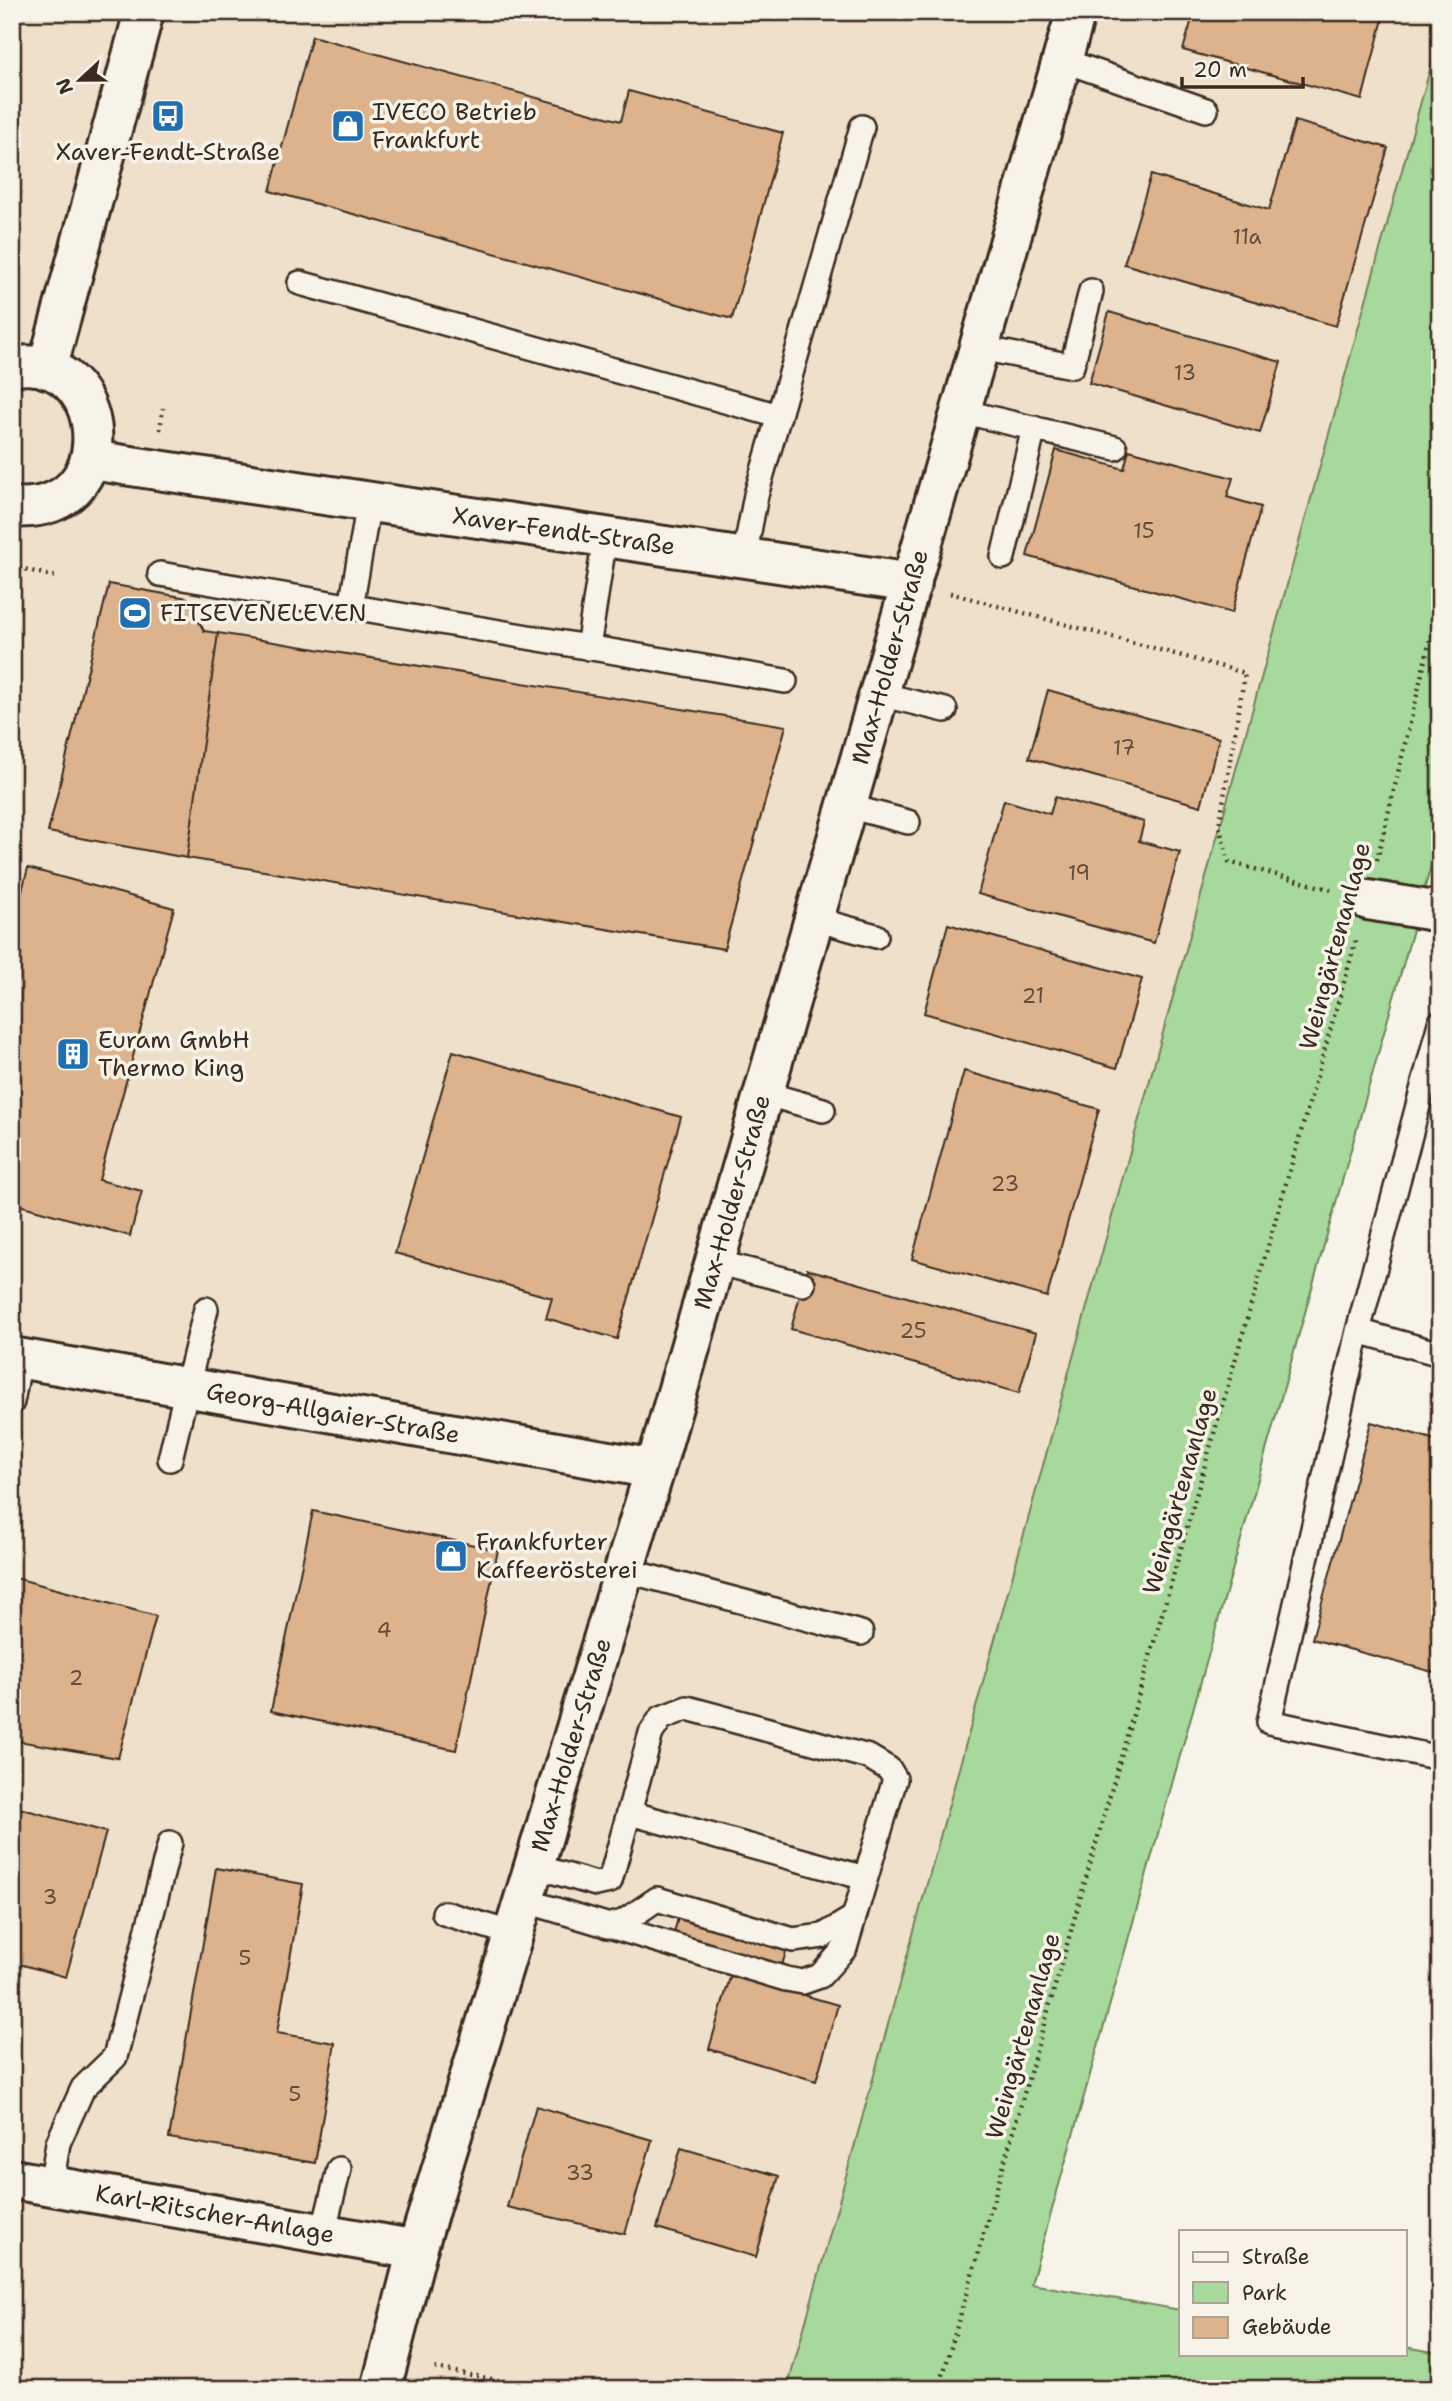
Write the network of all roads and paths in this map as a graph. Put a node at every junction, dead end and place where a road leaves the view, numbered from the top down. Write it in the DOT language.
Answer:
graph roads {
  1 [pos="144,12"];
  2 [pos="1076,12"];
  3 [pos="1062,60"];
  4 [pos="1206,110"];
  5 [pos="862,127"];
  6 [pos="300,283"];
  7 [pos="1091,291"];
  8 [pos="980,348"];
  9 [pos="29,368"];
  10 [pos="961,411"];
  11 [pos="779,416"];
  12 [pos="1034,428"];
  13 [pos="1115,448"];
  14 [pos="91,460"];
  15 [pos="369,502"];
  16 [pos="12,507"];
  17 [pos="605,537"];
  18 [pos="1003,557"];
  19 [pos="744,558"];
  20 [pos="12,566"];
  21 [pos="160,574"];
  22 [pos="56,577"];
  23 [pos="912,583"];
  24 [pos="950,593"];
  25 [pos="1440,599"];
  26 [pos="351,607"];
  27 [pos="589,648"];
  28 [pos="785,681"];
  29 [pos="879,694"];
  30 [pos="945,710"];
  31 [pos="847,806"];
  32 [pos="908,822"];
  33 [pos="1368,900"];
  34 [pos="1440,912"];
  35 [pos="814,919"];
  36 [pos="876,936"];
  37 [pos="1440,1023"];
  38 [pos="763,1093"];
  39 [pos="823,1110"];
  40 [pos="715,1262"];
  41 [pos="803,1284"];
  42 [pos="206,1309"];
  43 [pos="1358,1331"];
  44 [pos="1440,1353"];
  45 [pos="16,1358"];
  46 [pos="185,1387"];
  47 [pos="12,1402"];
  48 [pos="170,1460"];
  49 [pos="655,1469"];
  50 [pos="624,1570"];
  51 [pos="861,1633"];
  52 [pos="1440,1758"];
  53 [pos="630,1813"];
  54 [pos="170,1843"];
  55 [pos="865,1878"];
  56 [pos="524,1900"];
  57 [pos="444,1913"];
  58 [pos="854,1917"];
  59 [pos="607,1926"];
  60 [pos="339,2169"];
  61 [pos="12,2179"];
  62 [pos="51,2186"];
  63 [pos="323,2233"];
  64 [pos="417,2250"];
  65 [pos="435,2368"];
  66 [pos="381,2389"];
  67 [pos="544,2389"];
  68 [pos="828,2389"];
  69 [pos="886,2389"];
  70 [pos="939,2389"];
  1 -- 9 [label="street"];
  2 -- 3 [label="street, Max-Holder-Straße"];
  3 -- 4 [label="lane"];
  3 -- 8 [label="street, Max-Holder-Straße"];
  5 -- 11 [label="lane"];
  6 -- 11 [label="lane"];
  7 -- 8 [label="lane"];
  8 -- 10 [label="street, Max-Holder-Straße"];
  9 -- 14 [label="street"];
  10 -- 12 [label="lane"];
  10 -- 23 [label="street, Max-Holder-Straße"];
  11 -- 19 [label="lane"];
  12 -- 13 [label="lane"];
  12 -- 18 [label="lane"];
  14 -- 15 [label="street, Xaver-Fendt-Straße"];
  14 -- 16 [label="street"];
  15 -- 17 [label="street, Xaver-Fendt-Straße"];
  15 -- 26 [label="lane"];
  17 -- 19 [label="street, Xaver-Fendt-Straße"];
  17 -- 27 [label="lane"];
  19 -- 23 [label="street, Xaver-Fendt-Straße"];
  20 -- 22 [label="path"];
  21 -- 26 [label="lane"];
  23 -- 29 [label="street, Max-Holder-Straße"];
  24 -- 33 [label="path"];
  25 -- 33 [label="path, Weingärtenanlage"];
  26 -- 27 [label="lane"];
  27 -- 28 [label="lane"];
  29 -- 30 [label="lane"];
  29 -- 31 [label="street, Max-Holder-Straße"];
  31 -- 32 [label="lane"];
  31 -- 35 [label="street, Max-Holder-Straße"];
  33 -- 34 [label="street"];
  33 -- 70 [label="path, Weingärtenanlage"];
  35 -- 36 [label="lane"];
  35 -- 38 [label="street, Max-Holder-Straße"];
  37 -- 43 [label="lane"];
  38 -- 39 [label="lane"];
  38 -- 40 [label="street, Max-Holder-Straße"];
  40 -- 41 [label="lane"];
  40 -- 49 [label="street, Max-Holder-Straße"];
  42 -- 46 [label="lane"];
  43 -- 44 [label="lane"];
  43 -- 52 [label="lane"];
  45 -- 46 [label="street, Georg-Allgaier-Straße"];
  45 -- 47 [label="lane"];
  46 -- 48 [label="lane"];
  46 -- 49 [label="street, Georg-Allgaier-Straße"];
  49 -- 50 [label="street, Max-Holder-Straße"];
  50 -- 51 [label="lane"];
  50 -- 56 [label="street, Max-Holder-Straße"];
  53 -- 55 [label="lane"];
  53 -- 55 [label="lane"];
  53 -- 56 [label="lane"];
  54 -- 62 [label="lane"];
  55 -- 58 [label="lane"];
  56 -- 57 [label="lane"];
  56 -- 59 [label="lane"];
  56 -- 64 [label="street, Max-Holder-Straße"];
  58 -- 59 [label="lane"];
  58 -- 59 [label="lane"];
  60 -- 63 [label="lane"];
  61 -- 62 [label="street, Karl-Ritscher-Anlage"];
  62 -- 63 [label="street, Karl-Ritscher-Anlage"];
  63 -- 64 [label="street, Karl-Ritscher-Anlage"];
  64 -- 66 [label="street, Max-Holder-Straße"];
  65 -- 67 [label="path"];
  68 -- 69 [label="path"];
}
